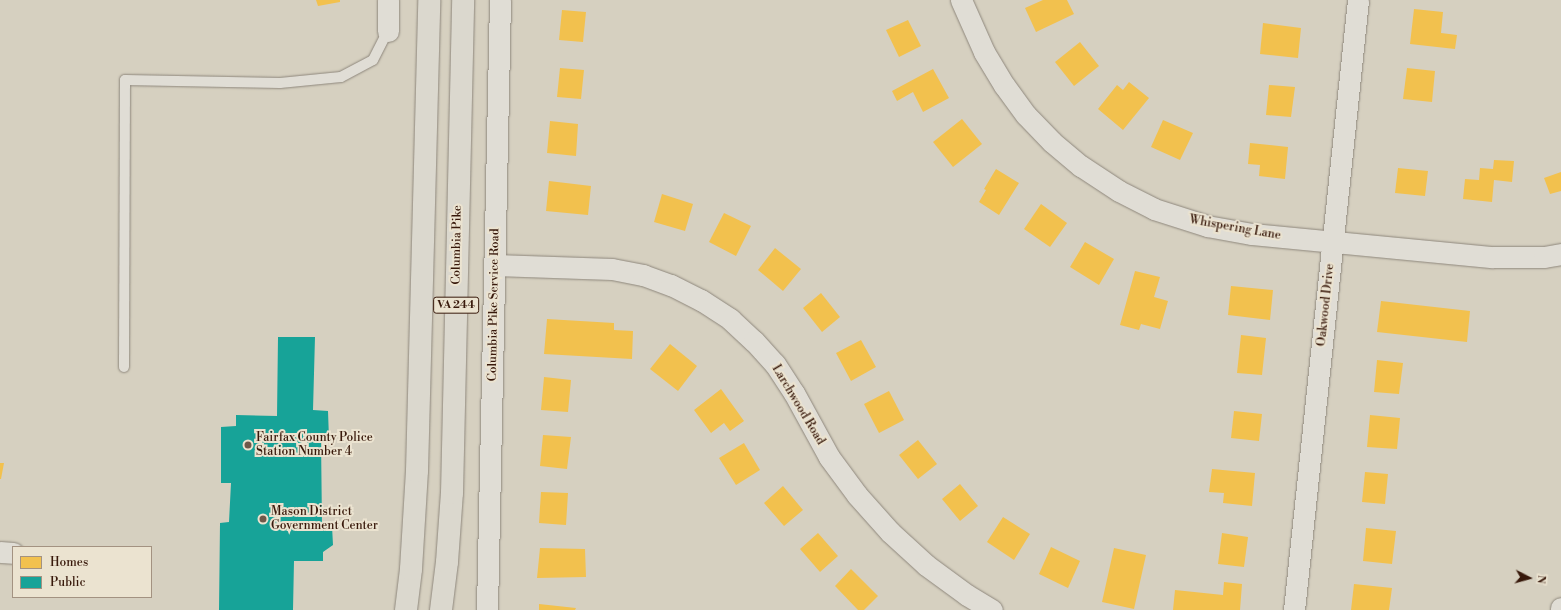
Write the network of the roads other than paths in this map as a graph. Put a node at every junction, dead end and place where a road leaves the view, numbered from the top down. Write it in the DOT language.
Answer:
graph roads {
  1 [pos="388,0"];
  2 [pos="429,0"];
  3 [pos="463,0"];
  4 [pos="500,0"];
  5 [pos="961,0"];
  6 [pos="1358,0"];
  7 [pos="388,31"];
  8 [pos="1333,242"];
  9 [pos="1561,254"];
  10 [pos="495,266"];
  11 [pos="124,366"];
  12 [pos="12,548"];
  13 [pos="0,552"];
  14 [pos="406,610"];
  15 [pos="441,610"];
  16 [pos="487,610"];
  17 [pos="992,610"];
  18 [pos="1294,610"];
  1 -- 7 [label="street"];
  2 -- 14 [label="main road, VA 244"];
  3 -- 15 [label="main road, Columbia Pike / VA 244"];
  4 -- 10 [label="street, Columbia Pike Service Road"];
  5 -- 8 [label="street, Whispering Lane"];
  6 -- 8 [label="street, Oakwood Drive"];
  7 -- 11 [label="lane"];
  8 -- 9 [label="street, Whispering Lane"];
  8 -- 18 [label="street, Oakwood Drive"];
  10 -- 16 [label="street, Columbia Pike Service Road"];
  10 -- 17 [label="street, Larchwood Road"];
  12 -- 13 [label="street"];
}
